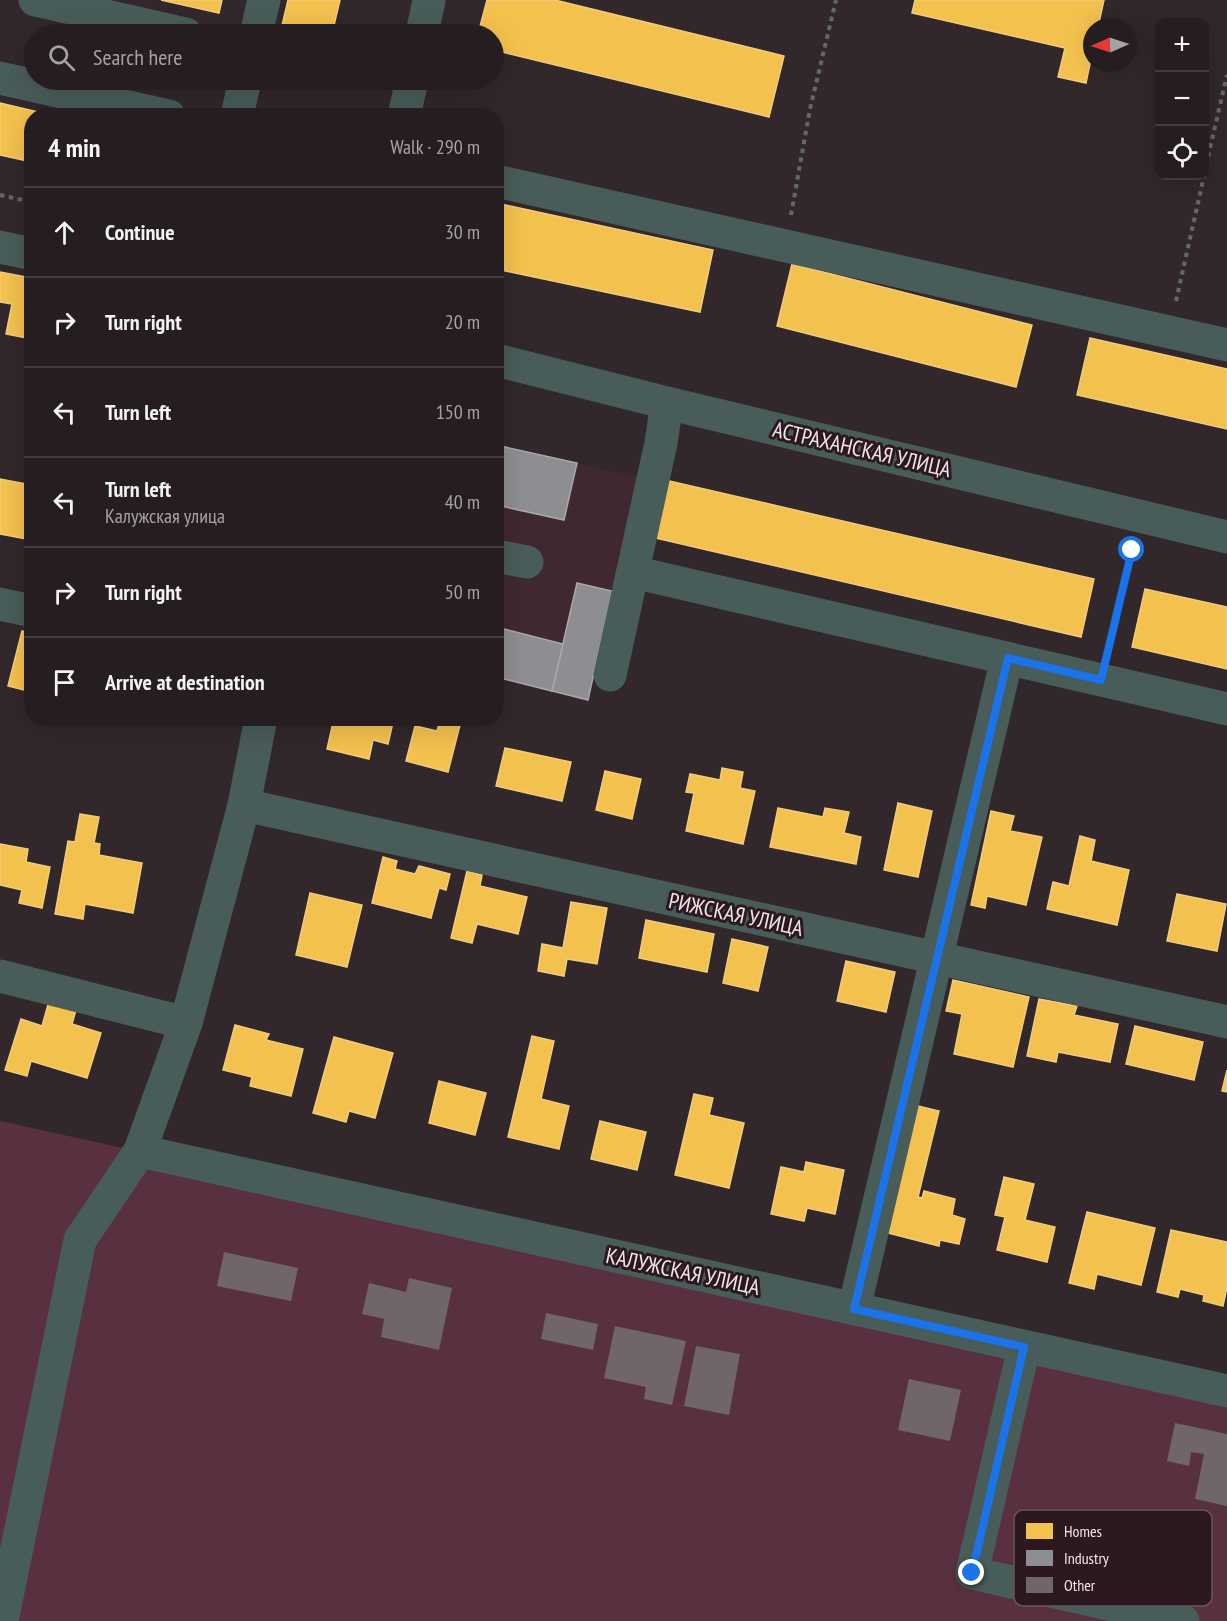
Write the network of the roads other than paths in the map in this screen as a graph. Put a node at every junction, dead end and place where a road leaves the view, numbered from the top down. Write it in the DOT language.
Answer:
graph roads {
  1 [pos="35,0"];
  2 [pos="264,0"];
  3 [pos="429,0"];
  4 [pos="142,24"];
  5 [pos="258,24"];
  6 [pos="424,24"];
  7 [pos="0,78"];
  8 [pos="24,83"];
  9 [pos="53,90"];
  10 [pos="243,90"];
  11 [pos="410,90"];
  12 [pos="133,108"];
  13 [pos="239,108"];
  14 [pos="406,108"];
  15 [pos="504,183"];
  16 [pos="0,247"];
  17 [pos="24,252"];
  18 [pos="1227,345"];
  19 [pos="504,362"];
  20 [pos="667,403"];
  21 [pos="1227,537"];
  22 [pos="633,572"];
  23 [pos="0,604"];
  24 [pos="24,609"];
  25 [pos="1008,658"];
  26 [pos="610,675"];
  27 [pos="1227,709"];
  28 [pos="259,726"];
  29 [pos="244,805"];
  30 [pos="937,958"];
  31 [pos="0,976"];
  32 [pos="1227,1022"];
  33 [pos="186,1023"];
  34 [pos="140,1151"];
  35 [pos="854,1309"];
  36 [pos="1024,1347"];
  37 [pos="1227,1391"];
  38 [pos="1014,1583"];
  39 [pos="1117,1606"];
  40 [pos="2,1621"];
  41 [pos="1183,1621"];
  1 -- 4 [label="street"];
  2 -- 5 [label="street"];
  3 -- 6 [label="street"];
  7 -- 8 [label="street"];
  9 -- 12 [label="street"];
  10 -- 13 [label="street"];
  11 -- 14 [label="street"];
  15 -- 18 [label="street"];
  16 -- 17 [label="street"];
  19 -- 20 [label="street, АСТРАХАНСКАЯ УЛИЦА"];
  20 -- 21 [label="street, АСТРАХАНСКАЯ УЛИЦА"];
  20 -- 22 [label="street"];
  22 -- 25 [label="street"];
  22 -- 26 [label="street"];
  23 -- 24 [label="street"];
  25 -- 27 [label="street"];
  25 -- 30 [label="street"];
  28 -- 29 [label="street"];
  29 -- 30 [label="street, РИЖСКАЯ УЛИЦА"];
  29 -- 33 [label="street"];
  30 -- 32 [label="street, РИЖСКАЯ УЛИЦА"];
  30 -- 35 [label="street"];
  31 -- 33 [label="street"];
  33 -- 34 [label="street"];
  34 -- 35 [label="street, КАЛУЖСКАЯ УЛИЦА"];
  34 -- 40 [label="street"];
  35 -- 36 [label="street, КАЛУЖСКАЯ УЛИЦА"];
  36 -- 37 [label="street, КАЛУЖСКАЯ УЛИЦА"];
  36 -- 38 [label="street"];
  39 -- 41 [label="street"];
}
